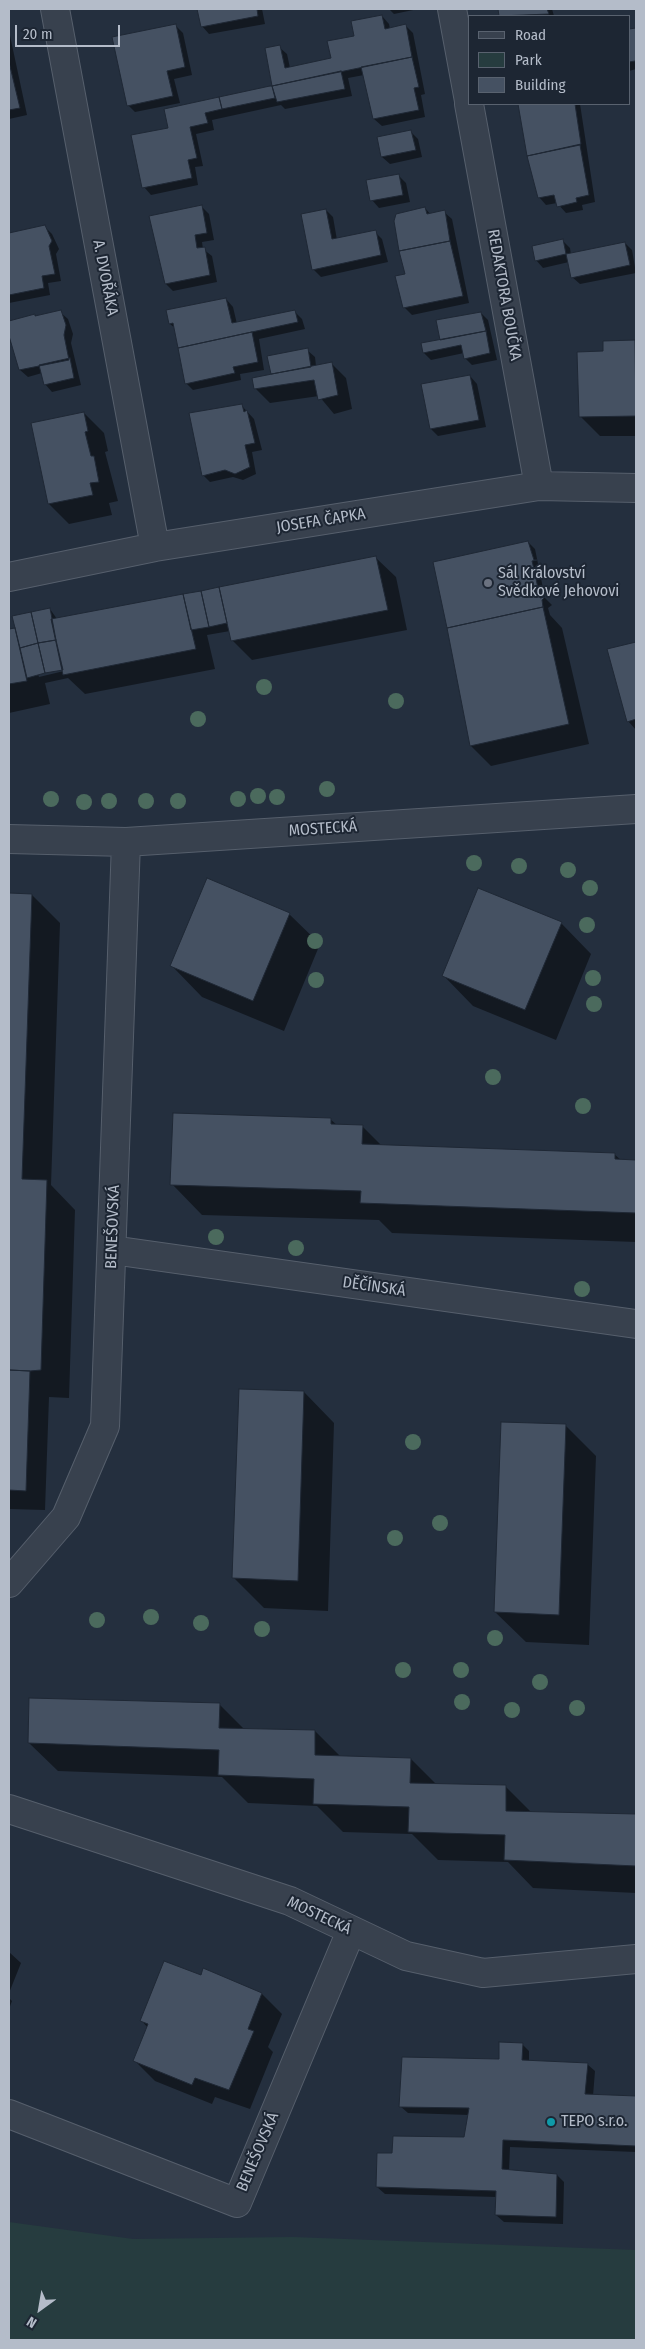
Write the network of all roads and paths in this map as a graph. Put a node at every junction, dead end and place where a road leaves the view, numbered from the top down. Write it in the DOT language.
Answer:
graph roads {
  1 [pos="54,9"];
  2 [pos="452,9"];
  3 [pos="468,97"];
  4 [pos="470,105"];
  5 [pos="539,486"];
  6 [pos="636,488"];
  7 [pos="155,547"];
  8 [pos="9,577"];
  9 [pos="636,809"];
  10 [pos="9,839"];
  11 [pos="126,842"];
  12 [pos="112,1250"];
  13 [pos="636,1324"];
  14 [pos="9,1583"];
  15 [pos="9,1809"];
  16 [pos="352,1931"];
  17 [pos="636,1959"];
  18 [pos="9,2114"];
  1 -- 7 [label="street, A. DVOŘÁKA"];
  2 -- 3 [label="street, REDAKTORA BOUČKA"];
  4 -- 5 [label="street, REDAKTORA BOUČKA"];
  5 -- 6 [label="street, JOSEFA ČAPKA"];
  5 -- 7 [label="street, JOSEFA ČAPKA"];
  7 -- 8 [label="street, JOSEFA ČAPKA"];
  9 -- 11 [label="street, MOSTECKÁ"];
  10 -- 11 [label="street, MOSTECKÁ"];
  11 -- 12 [label="street, BENEŠOVSKÁ"];
  12 -- 13 [label="street, DĚČÍNSKÁ"];
  12 -- 14 [label="street, BENEŠOVSKÁ"];
  15 -- 16 [label="street, MOSTECKÁ"];
  16 -- 17 [label="street, MOSTECKÁ"];
  16 -- 18 [label="street, BENEŠOVSKÁ"];
}
